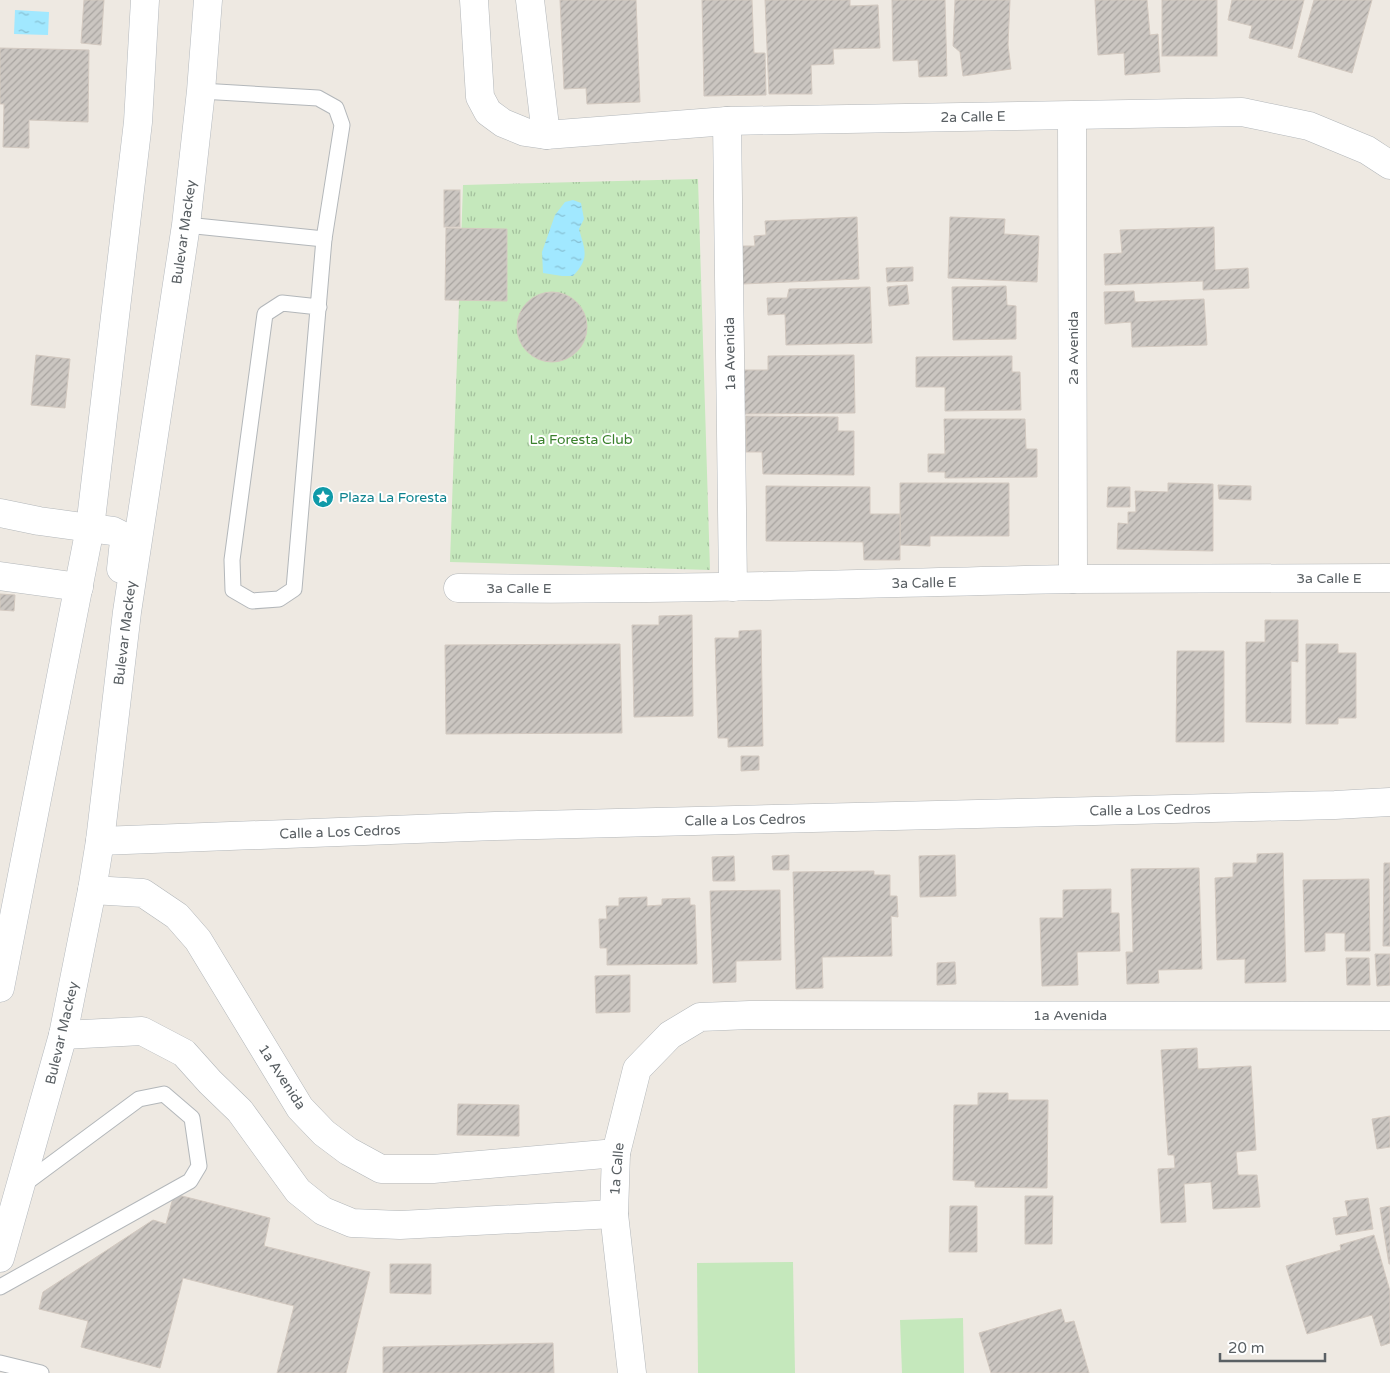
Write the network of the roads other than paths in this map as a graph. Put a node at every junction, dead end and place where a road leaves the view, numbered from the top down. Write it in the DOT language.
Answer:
graph roads {
  1 [pos="145,0"];
  2 [pos="208,0"];
  3 [pos="474,0"];
  4 [pos="530,0"];
  5 [pos="200,91"];
  6 [pos="1072,116"];
  7 [pos="727,122"];
  8 [pos="546,135"];
  9 [pos="1390,165"];
  10 [pos="186,224"];
  11 [pos="324,239"];
  12 [pos="319,306"];
  13 [pos="0,513"];
  14 [pos="90,528"];
  15 [pos="0,576"];
  16 [pos="1390,578"];
  17 [pos="1073,579"];
  18 [pos="79,587"];
  19 [pos="733,587"];
  20 [pos="458,588"];
  21 [pos="127,612"];
  22 [pos="1390,802"];
  23 [pos="100,841"];
  24 [pos="92,890"];
  25 [pos="5,937"];
  26 [pos="0,988"];
  27 [pos="750,1015"];
  28 [pos="1390,1016"];
  29 [pos="64,1035"];
  30 [pos="616,1153"];
  31 [pos="21,1186"];
  32 [pos="614,1214"];
  33 [pos="0,1258"];
  34 [pos="0,1286"];
  35 [pos="0,1363"];
  36 [pos="41,1373"];
  37 [pos="632,1373"];
  1 -- 14 [label="street"];
  2 -- 5 [label="street, Bulevar Mackey"];
  3 -- 8 [label="street"];
  4 -- 8 [label="street"];
  5 -- 10 [label="street, Bulevar Mackey"];
  5 -- 11 [label="lane"];
  6 -- 7 [label="street, 2a Calle E"];
  6 -- 9 [label="street, 2a Calle E"];
  6 -- 17 [label="street, 2a Avenida"];
  7 -- 8 [label="street, 2a Calle E"];
  7 -- 19 [label="street, 1a Avenida"];
  10 -- 11 [label="lane"];
  10 -- 21 [label="street, Bulevar Mackey"];
  11 -- 12 [label="lane"];
  12 -- 12 [label="lane"];
  13 -- 14 [label="street"];
  14 -- 18 [label="street"];
  14 -- 21 [label="street"];
  15 -- 18 [label="street"];
  16 -- 17 [label="street, 3a Calle E"];
  17 -- 19 [label="street, 3a Calle E"];
  18 -- 25 [label="street"];
  19 -- 20 [label="street, 3a Calle E"];
  21 -- 23 [label="street, Bulevar Mackey"];
  22 -- 23 [label="street, Calle a Los Cedros"];
  23 -- 24 [label="street, Bulevar Mackey"];
  24 -- 29 [label="street, Bulevar Mackey"];
  24 -- 30 [label="street, 1a Avenida"];
  25 -- 26 [label="street"];
  27 -- 28 [label="street, 1a Avenida"];
  27 -- 30 [label="street, 1a Calle"];
  29 -- 31 [label="street, Bulevar Mackey"];
  29 -- 32 [label="street"];
  30 -- 32 [label="street, 1a Calle"];
  31 -- 33 [label="street, Bulevar Mackey"];
  31 -- 34 [label="lane"];
  32 -- 37 [label="street, 1a Calle"];
  35 -- 36 [label="lane"];
}
